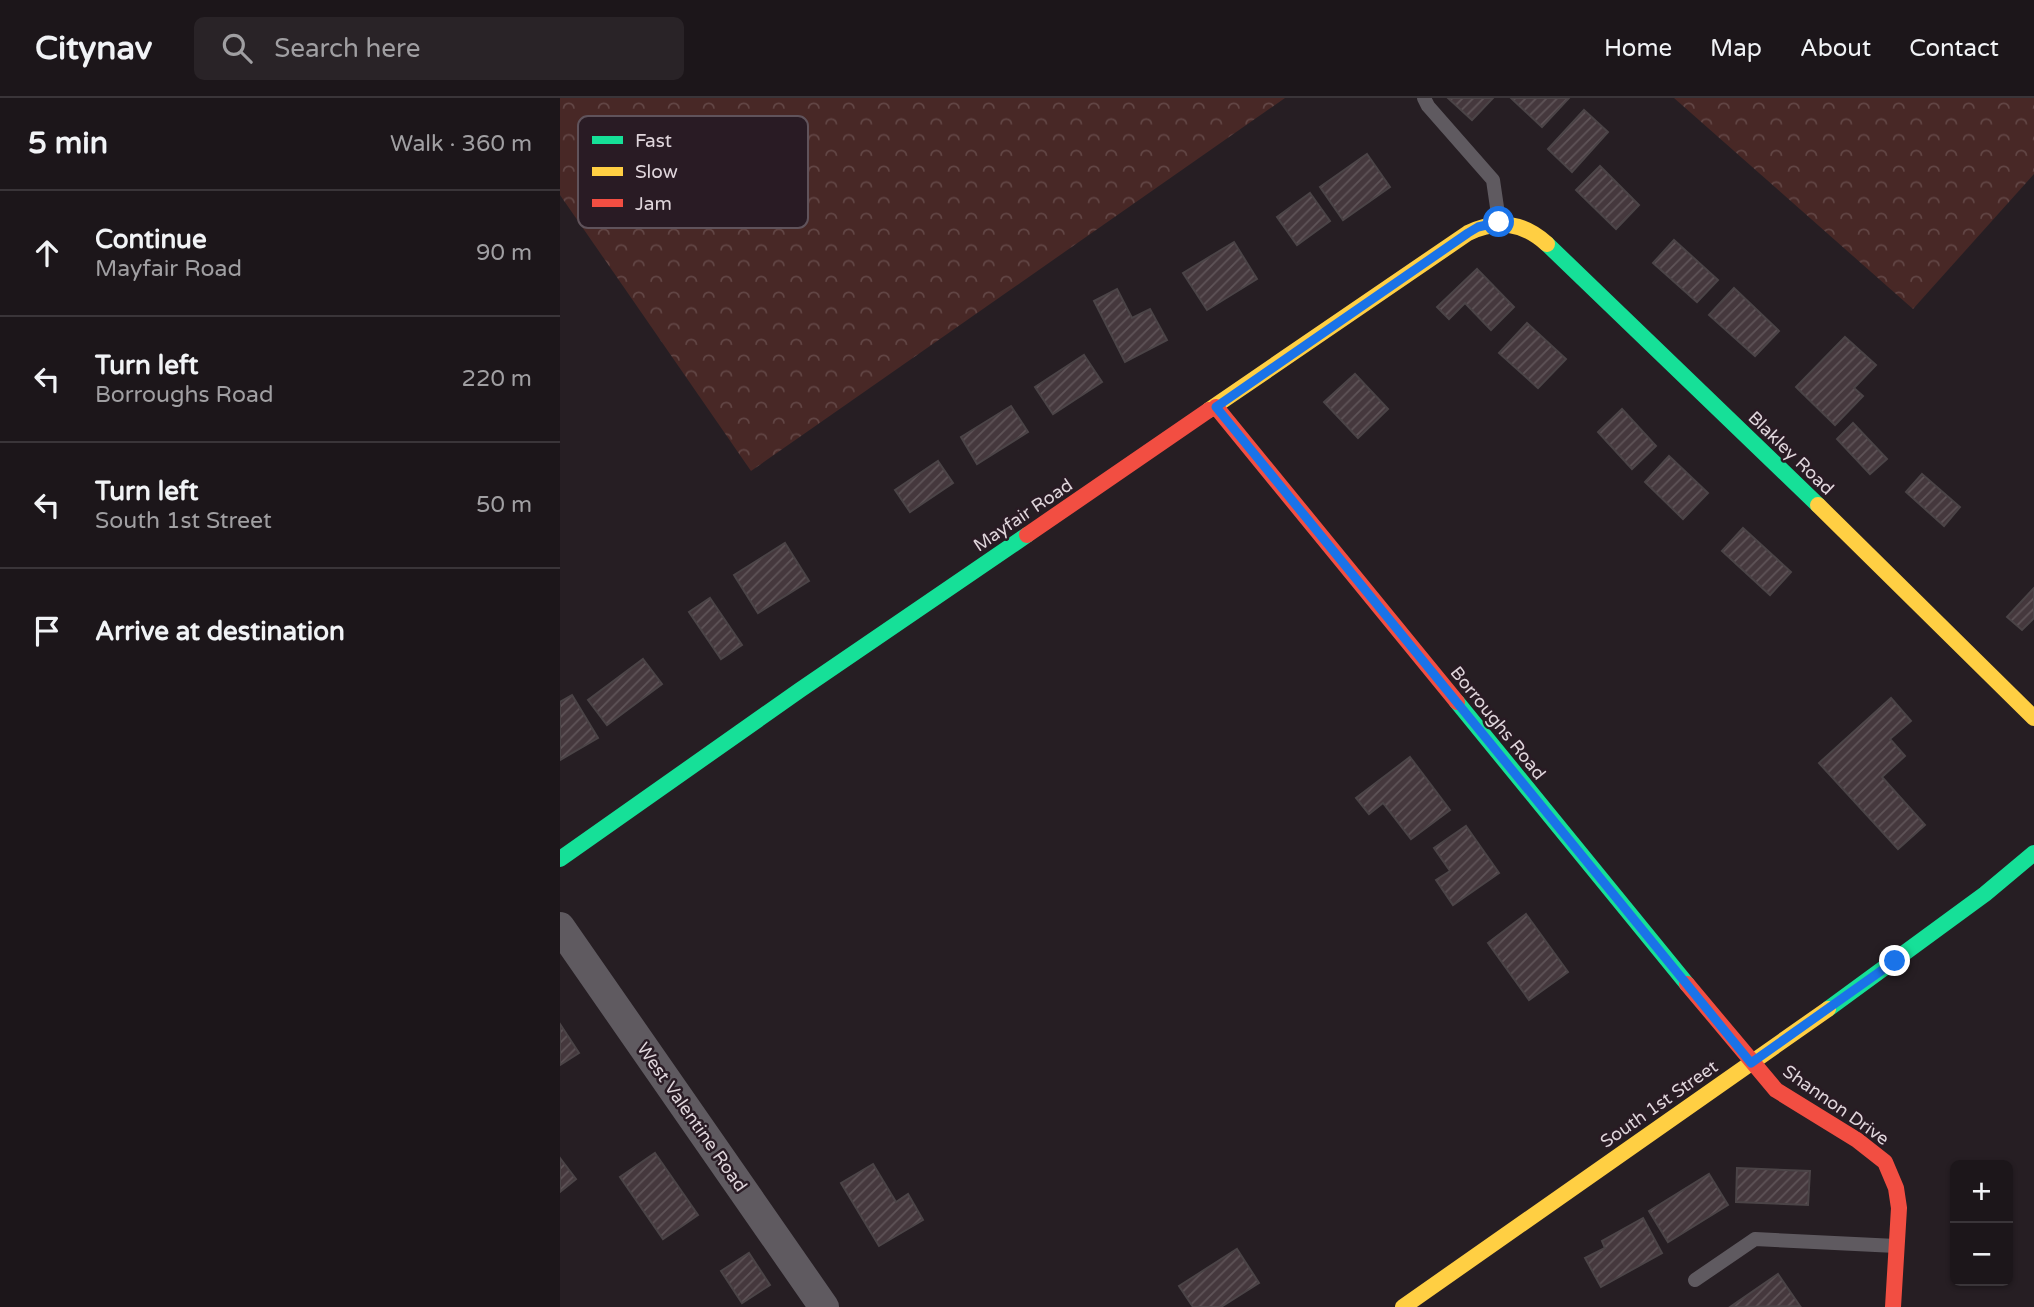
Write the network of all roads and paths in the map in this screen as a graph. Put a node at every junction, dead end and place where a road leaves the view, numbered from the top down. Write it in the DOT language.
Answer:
graph roads {
  1 [pos="1424,98"];
  2 [pos="1507,223"];
  3 [pos="1216,407"];
  4 [pos="2034,718"];
  5 [pos="2034,853"];
  6 [pos="560,859"];
  7 [pos="560,926"];
  8 [pos="1751,1063"];
  9 [pos="1897,1246"];
  10 [pos="1695,1280"];
  11 [pos="824,1307"];
  12 [pos="1404,1307"];
  13 [pos="1893,1307"];
  1 -- 2 [label="lane"];
  2 -- 3 [label="street, Mayfair Road"];
  2 -- 4 [label="street, Blakley Road"];
  3 -- 6 [label="street, Mayfair Road"];
  3 -- 8 [label="street, Borroughs Road"];
  5 -- 8 [label="street, South 1st Street"];
  7 -- 11 [label="street, West Valentine Road"];
  8 -- 9 [label="street, Shannon Drive"];
  8 -- 12 [label="street, South 1st Street"];
  9 -- 10 [label="lane"];
  9 -- 13 [label="street, Shannon Drive"];
}
